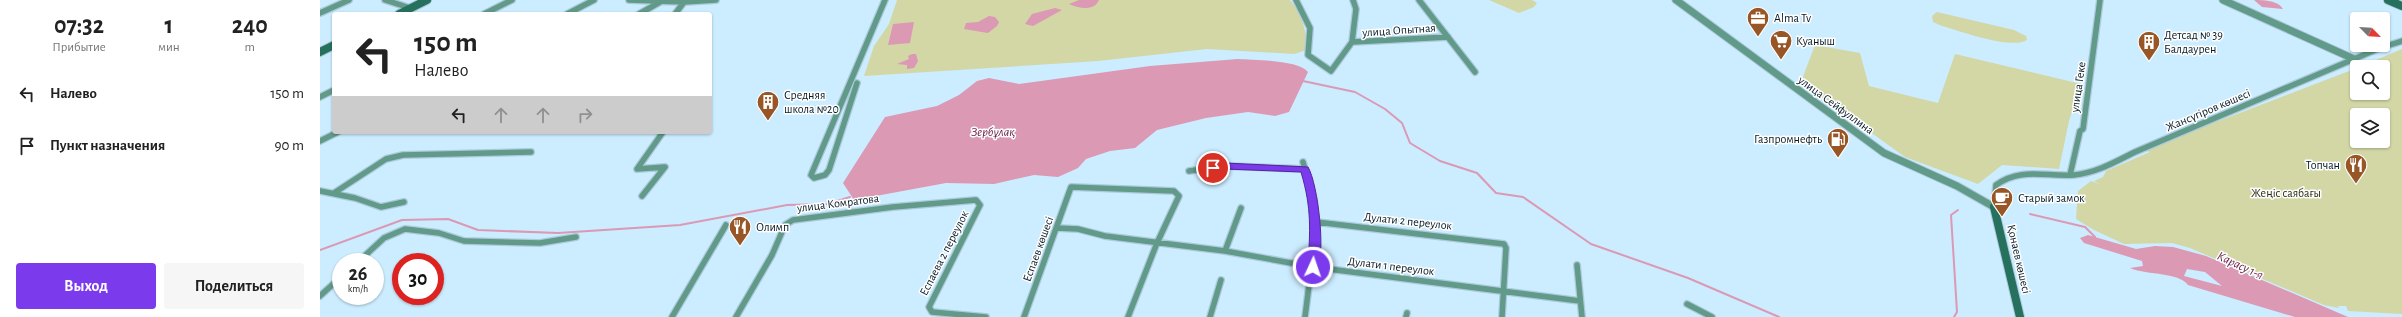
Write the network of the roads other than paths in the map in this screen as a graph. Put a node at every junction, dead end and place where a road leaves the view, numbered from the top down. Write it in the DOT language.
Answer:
graph roads {
  1 [pos="349,0"];
  2 [pos="385,0"];
  3 [pos="427,0"];
  4 [pos="512,0"];
  5 [pos="594,0"];
  6 [pos="629,0"];
  7 [pos="716,0"];
  8 [pos="885,0"];
  9 [pos="1296,0"];
  10 [pos="1353,0"];
  11 [pos="1419,0"];
  12 [pos="1676,0"];
  13 [pos="2100,0"];
  14 [pos="2223,0"];
  15 [pos="2388,0"];
  16 [pos="698,1"];
  17 [pos="660,2"];
  18 [pos="684,2"];
  19 [pos="2402,6"];
  20 [pos="410,8"];
  21 [pos="403,12"];
  22 [pos="488,12"];
  23 [pos="571,12"];
  24 [pos="642,12"];
  25 [pos="676,12"];
  26 [pos="320,13"];
  27 [pos="1448,37"];
  28 [pos="2402,41"];
  29 [pos="1352,42"];
  30 [pos="332,46"];
  31 [pos="320,52"];
  32 [pos="2354,59"];
  33 [pos="1475,72"];
  34 [pos="857,83"];
  35 [pos="332,91"];
  36 [pos="320,97"];
  37 [pos="334,134"];
  38 [pos="662,134"];
  39 [pos="320,141"];
  40 [pos="531,152"];
  41 [pos="1303,162"];
  42 [pos="1305,169"];
  43 [pos="1189,171"];
  44 [pos="2070,176"];
  45 [pos="320,191"];
  46 [pos="334,193"];
  47 [pos="642,196"];
  48 [pos="976,200"];
  49 [pos="404,202"];
  50 [pos="1994,207"];
  51 [pos="1241,208"];
  52 [pos="1316,222"];
  53 [pos="726,225"];
  54 [pos="1057,228"];
  55 [pos="576,238"];
  56 [pos="1157,243"];
  57 [pos="1225,251"];
  58 [pos="368,253"];
  59 [pos="1577,265"];
  60 [pos="1313,267"];
  61 [pos="1221,280"];
  62 [pos="332,285"];
  63 [pos="1504,292"];
  64 [pos="320,296"];
  65 [pos="1580,301"];
  66 [pos="1687,304"];
  67 [pos="672,317"];
  68 [pos="736,317"];
  69 [pos="986,317"];
  70 [pos="1024,317"];
  71 [pos="1128,317"];
  72 [pos="1210,317"];
  73 [pos="1305,317"];
  74 [pos="1502,317"];
  75 [pos="1582,317"];
  76 [pos="1712,317"];
  77 [pos="2020,317"];
  1 -- 26 [label="street"];
  2 -- 20 [label="street"];
  3 -- 20 [label="main road"];
  4 -- 22 [label="street"];
  5 -- 23 [label="street"];
  6 -- 17 [label="street"];
  7 -- 16 [label="street"];
  8 -- 34 [label="street"];
  9 -- 29 [label="street"];
  10 -- 29 [label="street"];
  11 -- 27 [label="street"];
  12 -- 50 [label="street, улица Сейфуллина"];
  13 -- 44 [label="street, улица Геке"];
  14 -- 32 [label="street"];
  15 -- 19 [label="main road"];
  16 -- 18 [label="street"];
  17 -- 18 [label="street"];
  17 -- 24 [label="street"];
  18 -- 25 [label="street"];
  20 -- 21 [label="main road"];
  27 -- 29 [label="street, улица Опытная"];
  27 -- 33 [label="street"];
  28 -- 32 [label="street, Жансүгіров көшесі"];
  30 -- 31 [label="main road"];
  32 -- 44 [label="street, Жансүгіров көшесі"];
  35 -- 36 [label="street"];
  37 -- 39 [label="street"];
  38 -- 47 [label="street"];
  40 -- 46 [label="street"];
  41 -- 42 [label="street"];
  42 -- 43 [label="street"];
  42 -- 52 [label="street"];
  44 -- 50 [label="street, Жансүгіров көшесі"];
  45 -- 46 [label="street"];
  46 -- 49 [label="street"];
  48 -- 68 [label="street, улица Комратова"];
  48 -- 69 [label="street, Еспаева 2 переулок"];
  50 -- 77 [label="main road, Қонаев көшесі"];
  51 -- 57 [label="street"];
  52 -- 60 [label="street"];
  52 -- 63 [label="street, Дулати 2 переулок"];
  53 -- 67 [label="street"];
  54 -- 56 [label="street, Дулати 1 переулок"];
  54 -- 56 [label="street, Еспаев көшесі"];
  54 -- 70 [label="street, Еспаев көшесі"];
  55 -- 58 [label="street"];
  56 -- 57 [label="street, Дулати 1 переулок"];
  56 -- 71 [label="street"];
  57 -- 60 [label="street, Дулати 1 переулок"];
  59 -- 65 [label="street"];
  60 -- 63 [label="street, Дулати 1 переулок"];
  60 -- 73 [label="street"];
  61 -- 72 [label="street"];
  62 -- 64 [label="street"];
  63 -- 65 [label="street, Дулати 1 переулок"];
  63 -- 74 [label="street"];
  65 -- 75 [label="street"];
  66 -- 76 [label="street"];
}
